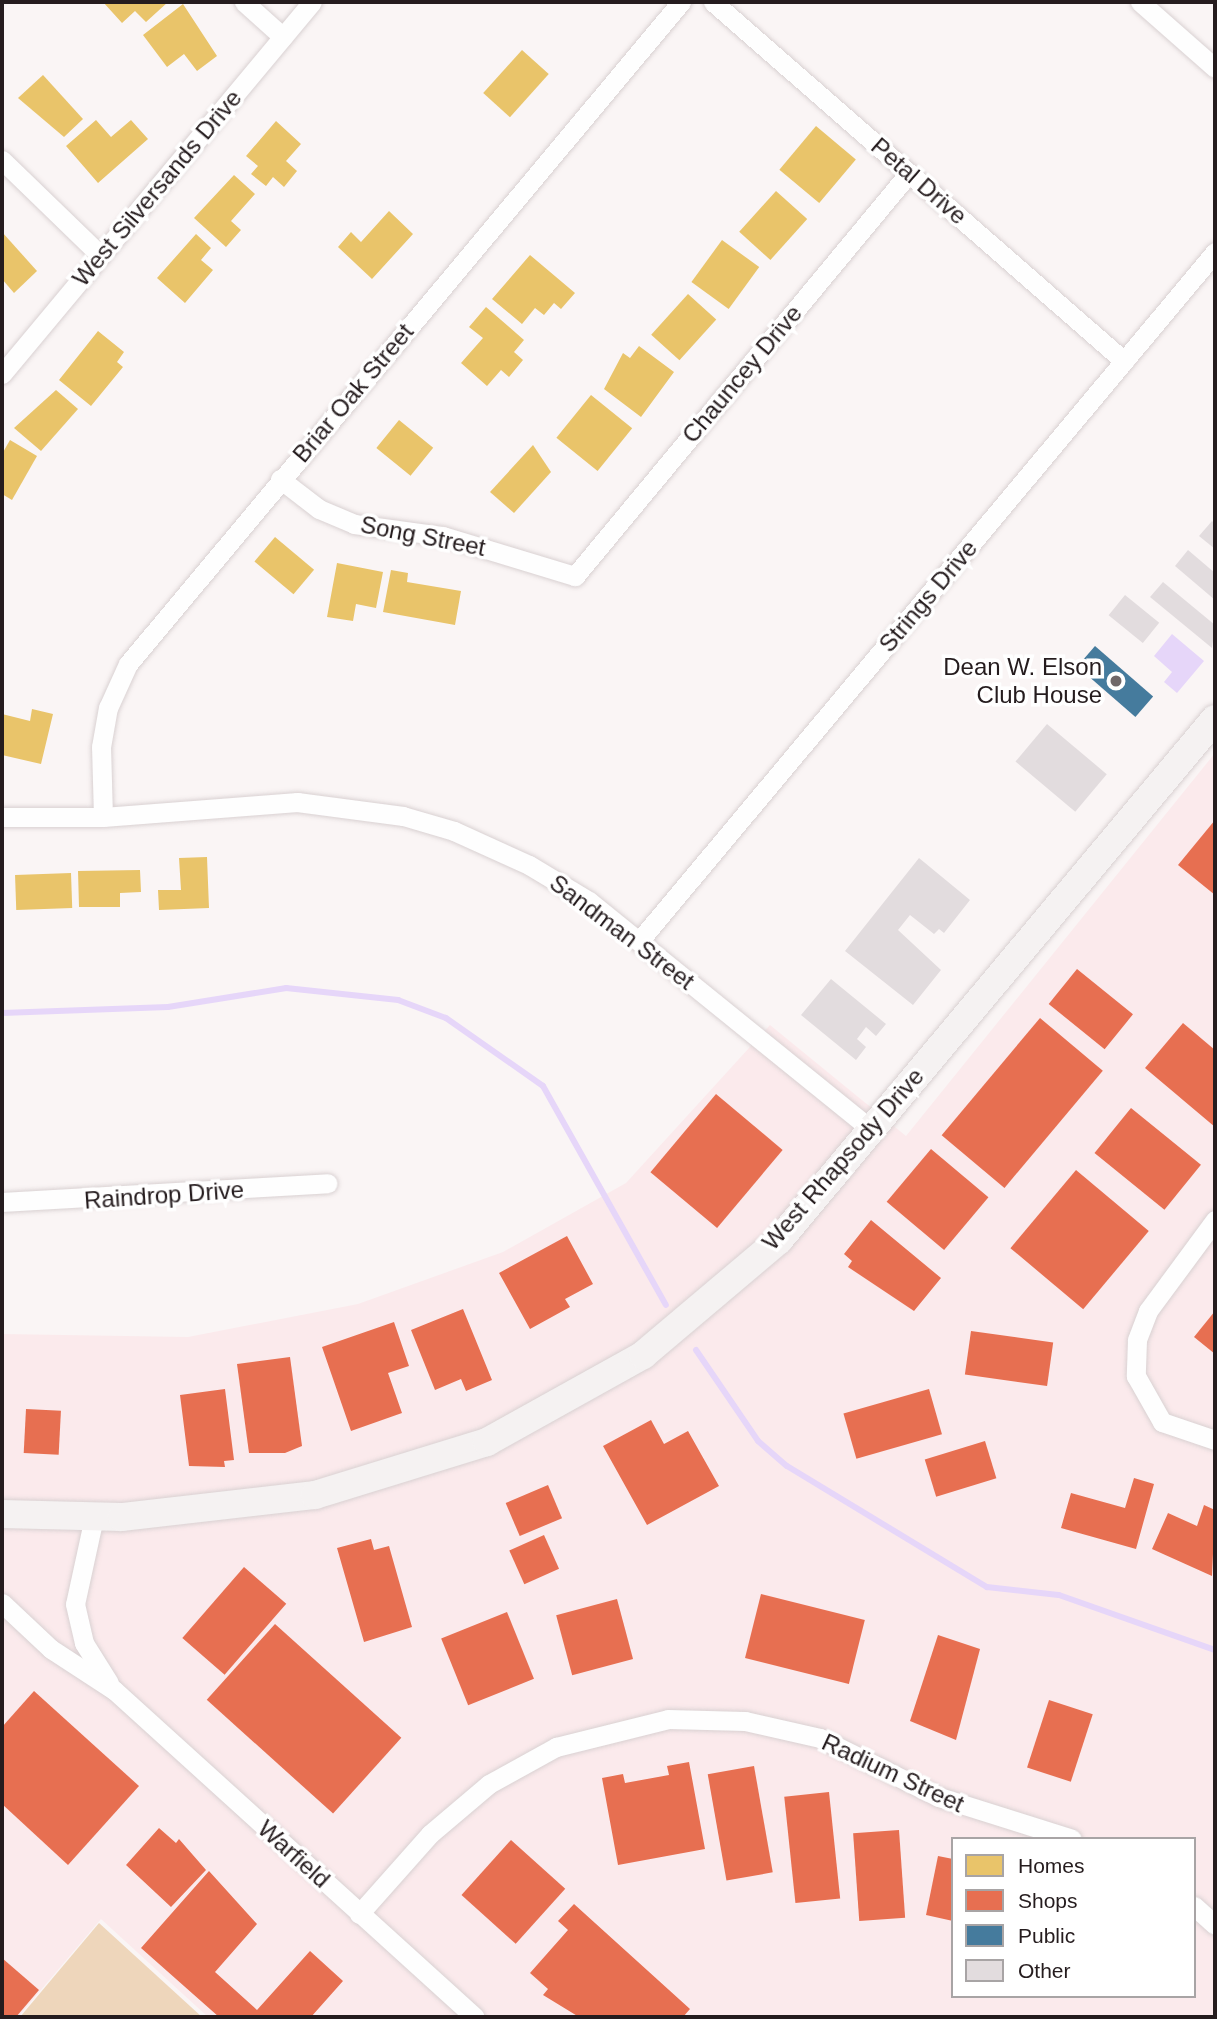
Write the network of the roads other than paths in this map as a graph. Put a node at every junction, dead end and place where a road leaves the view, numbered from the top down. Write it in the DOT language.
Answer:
graph roads {
  1 [pos="244,2"];
  2 [pos="312,2"];
  3 [pos="681,2"];
  4 [pos="713,2"];
  5 [pos="1140,2"];
  6 [pos="283,37"];
  7 [pos="1215,68"];
  8 [pos="2,160"];
  9 [pos="909,173"];
  10 [pos="1215,252"];
  11 [pos="100,255"];
  12 [pos="1124,361"];
  13 [pos="2,374"];
  14 [pos="280,479"];
  15 [pos="575,576"];
  16 [pos="1215,719"];
  17 [pos="2,817"];
  18 [pos="103,817"];
  19 [pos="640,940"];
  20 [pos="871,1129"];
  21 [pos="327,1183"];
  22 [pos="2,1202"];
  23 [pos="1215,1220"];
  24 [pos="1215,1440"];
  25 [pos="2,1514"];
  26 [pos="94,1517"];
  27 [pos="2,1602"];
  28 [pos="114,1690"];
  29 [pos="1065,1837"];
  30 [pos="1196,1908"];
  31 [pos="359,1914"];
  32 [pos="1215,1925"];
  33 [pos="475,2017"];
  1 -- 6 [label="street"];
  2 -- 6 [label="street, West Silversands Drive"];
  3 -- 14 [label="street, Briar Oak Street"];
  4 -- 9 [label="street, Petal Drive"];
  5 -- 7 [label="street"];
  6 -- 11 [label="street, West Silversands Drive"];
  8 -- 11 [label="street"];
  9 -- 12 [label="street, Petal Drive"];
  9 -- 15 [label="street, Chauncey Drive"];
  10 -- 12 [label="street, Strings Drive"];
  11 -- 13 [label="street, West Silversands Drive"];
  12 -- 19 [label="street, Strings Drive"];
  14 -- 15 [label="street, Song Street"];
  14 -- 18 [label="street, Briar Oak Street"];
  16 -- 20 [label="street, West Rhapsody Drive"];
  17 -- 18 [label="street, Sandman Street"];
  18 -- 19 [label="street, Sandman Street"];
  19 -- 20 [label="street, Sandman Street"];
  20 -- 26 [label="street, West Rhapsody Drive"];
  21 -- 22 [label="street, Raindrop Drive"];
  23 -- 24 [label="street"];
  25 -- 26 [label="street, West Rhapsody Drive"];
  26 -- 28 [label="street, Warfield"];
  27 -- 28 [label="street, Warfield"];
  28 -- 31 [label="street, Warfield"];
  29 -- 31 [label="street, Radium Street"];
  30 -- 32 [label="street"];
  31 -- 33 [label="street, Warfield"];
}
